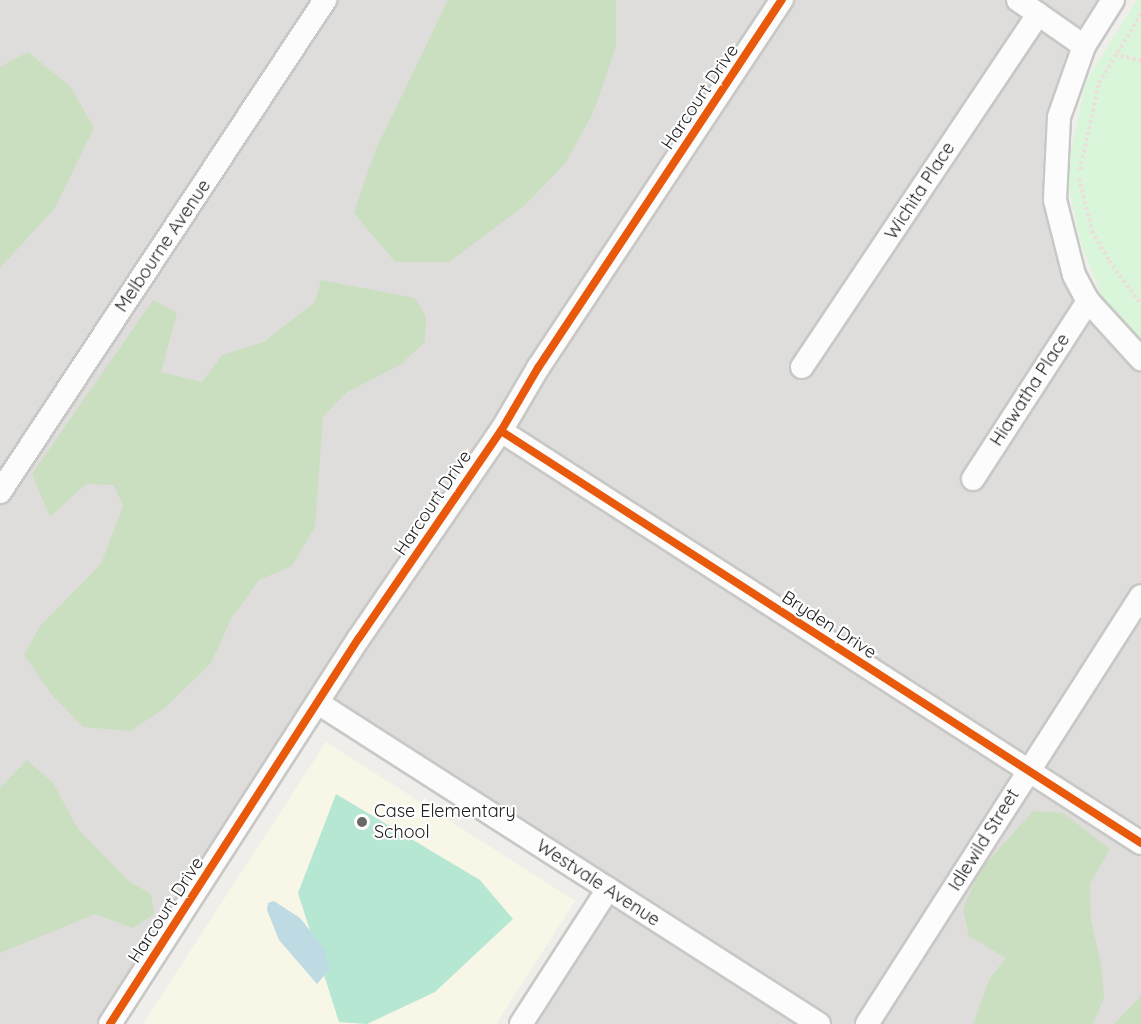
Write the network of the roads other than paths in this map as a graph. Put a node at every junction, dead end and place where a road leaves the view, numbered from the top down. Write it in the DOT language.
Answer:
graph roads {
  1 [pos="326,0"];
  2 [pos="782,0"];
  3 [pos="1018,0"];
  4 [pos="1113,0"];
  5 [pos="1038,14"];
  6 [pos="1084,45"];
  7 [pos="1088,301"];
  8 [pos="1141,358"];
  9 [pos="802,367"];
  10 [pos="501,431"];
  11 [pos="973,479"];
  12 [pos="0,492"];
  13 [pos="1141,596"];
  14 [pos="318,703"];
  15 [pos="1029,769"];
  16 [pos="1141,843"];
  17 [pos="608,889"];
  18 [pos="110,1024"];
  19 [pos="520,1024"];
  20 [pos="819,1024"];
  21 [pos="867,1024"];
  1 -- 12 [label="street, Melbourne Avenue"];
  2 -- 10 [label="street, Harcourt Drive"];
  3 -- 5 [label="street"];
  4 -- 6 [label="street"];
  5 -- 6 [label="street"];
  5 -- 9 [label="street, Wichita Place"];
  6 -- 7 [label="street"];
  7 -- 8 [label="street"];
  7 -- 11 [label="street, Hiawatha Place"];
  10 -- 14 [label="street, Harcourt Drive"];
  10 -- 15 [label="street, Bryden Drive"];
  13 -- 15 [label="street, Idlewild Street"];
  14 -- 17 [label="street, Westvale Avenue"];
  14 -- 18 [label="street, Harcourt Drive"];
  15 -- 16 [label="street, Bryden Drive"];
  15 -- 21 [label="street, Idlewild Street"];
  17 -- 19 [label="street"];
  17 -- 20 [label="street, Westvale Avenue"];
}
